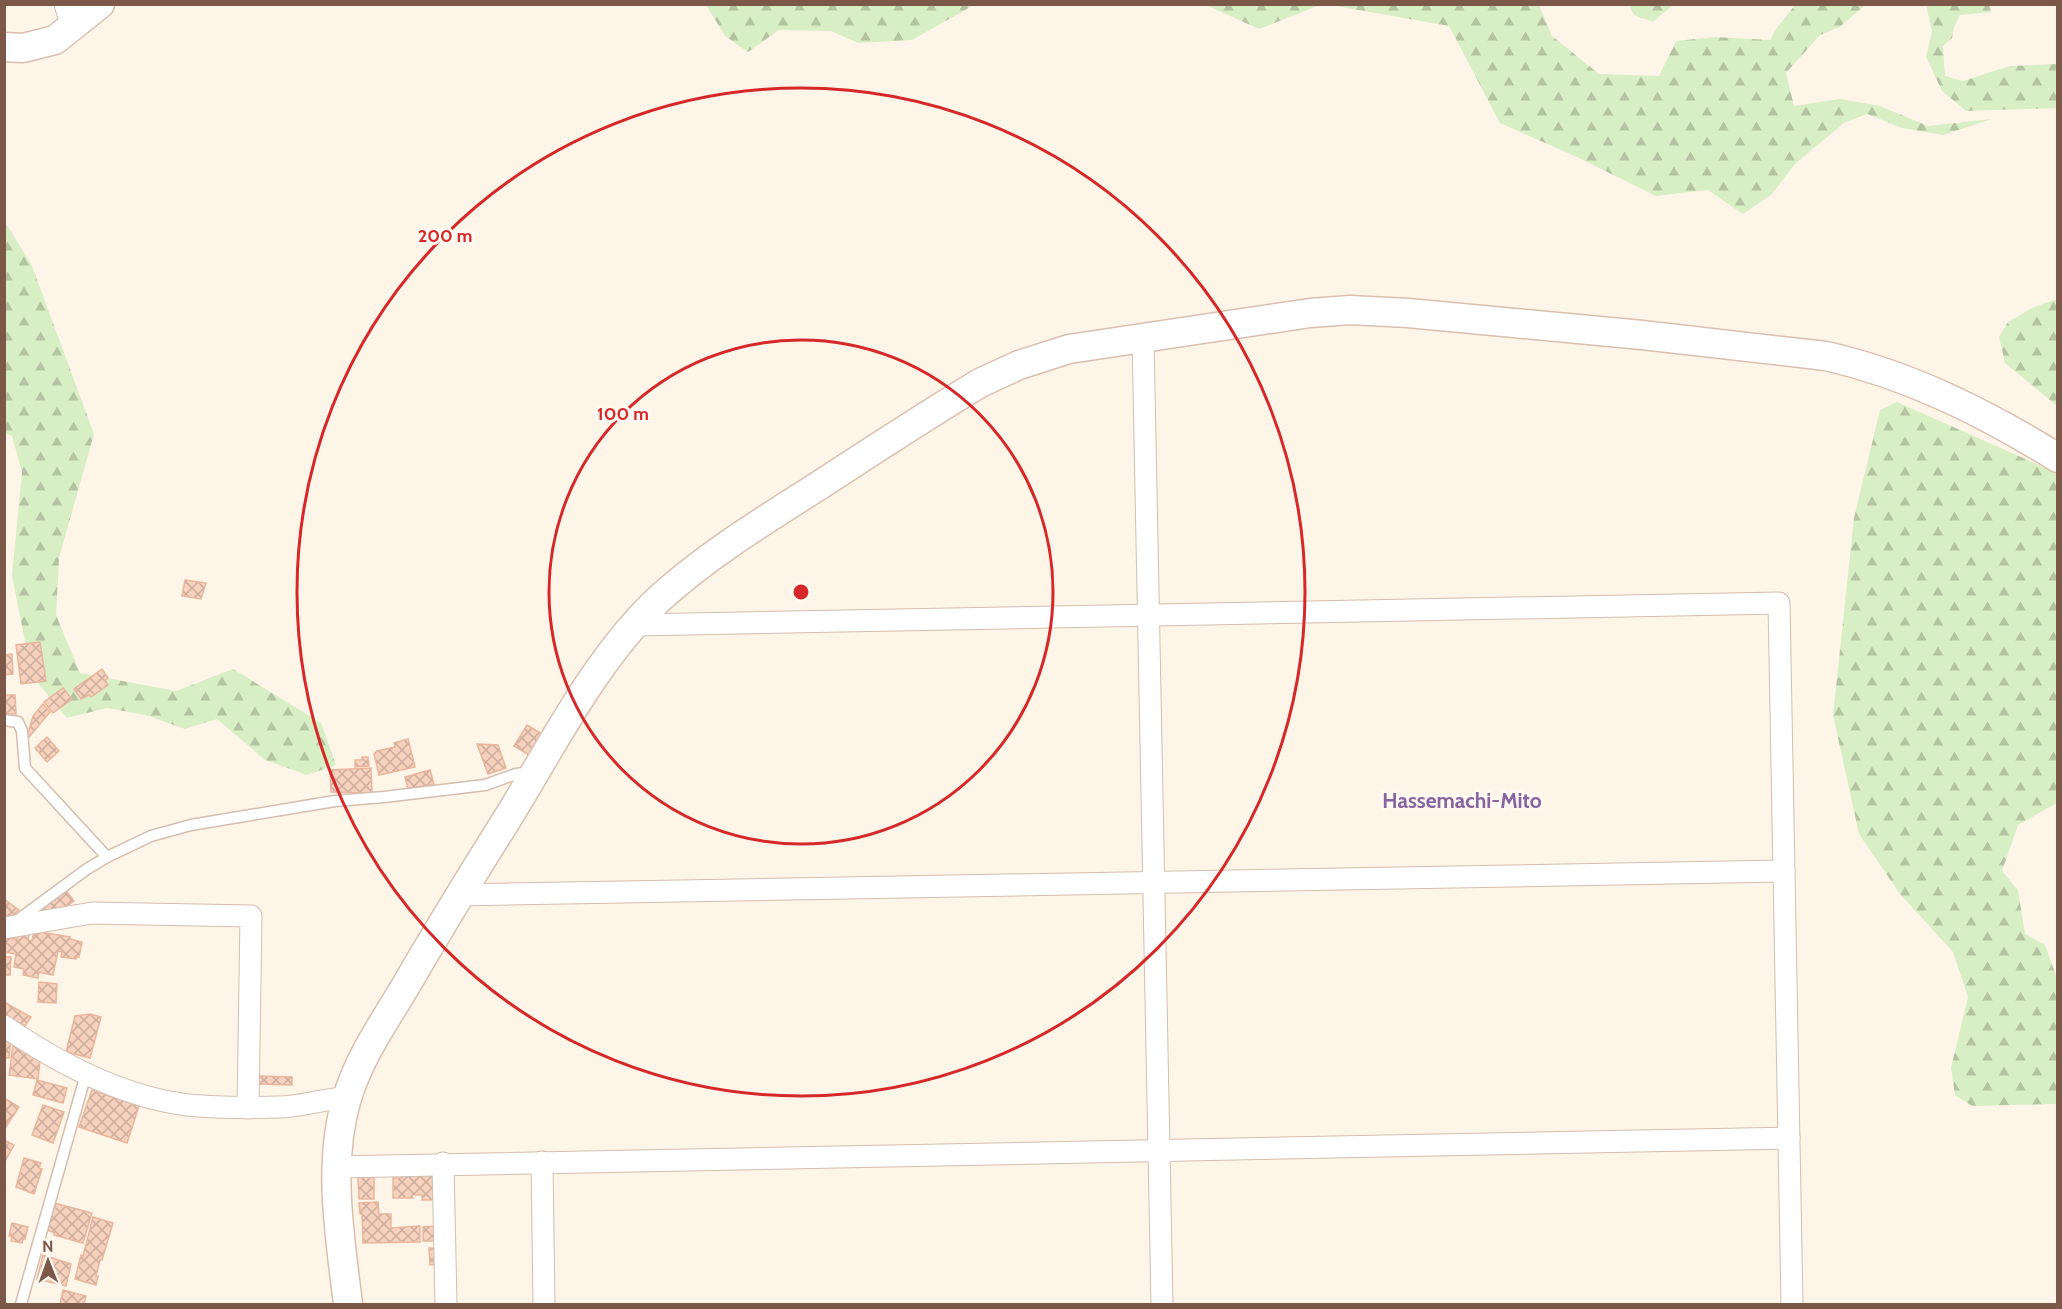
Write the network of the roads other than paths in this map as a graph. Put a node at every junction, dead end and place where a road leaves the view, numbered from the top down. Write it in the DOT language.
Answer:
graph roads {
  1 [pos="100,4"];
  2 [pos="69,16"];
  3 [pos="4,47"];
  4 [pos="1143,337"];
  5 [pos="2058,458"];
  6 [pos="1149,615"];
  7 [pos="635,625"];
  8 [pos="4,720"];
  9 [pos="538,771"];
  10 [pos="107,857"];
  11 [pos="1784,871"];
  12 [pos="1154,883"];
  13 [pos="459,895"];
  14 [pos="6,927"];
  15 [pos="4,1026"];
  16 [pos="86,1074"];
  17 [pos="347,1098"];
  18 [pos="248,1108"];
  19 [pos="1789,1138"];
  20 [pos="1159,1150"];
  21 [pos="542,1162"];
  22 [pos="443,1163"];
  23 [pos="337,1167"];
  24 [pos="21,1305"];
  25 [pos="348,1305"];
  26 [pos="446,1305"];
  27 [pos="544,1305"];
  28 [pos="1162,1305"];
  29 [pos="1792,1305"];
  1 -- 2 [label="street"];
  2 -- 3 [label="street"];
  4 -- 5 [label="street"];
  4 -- 6 [label="street"];
  4 -- 7 [label="street"];
  6 -- 7 [label="street"];
  6 -- 11 [label="street"];
  6 -- 12 [label="street"];
  7 -- 9 [label="street"];
  8 -- 10 [label="lane"];
  9 -- 10 [label="lane"];
  9 -- 13 [label="street"];
  10 -- 14 [label="lane"];
  11 -- 12 [label="street"];
  11 -- 19 [label="street"];
  12 -- 13 [label="street"];
  12 -- 20 [label="street"];
  13 -- 17 [label="street"];
  14 -- 18 [label="street"];
  15 -- 16 [label="street"];
  16 -- 18 [label="street"];
  16 -- 24 [label="lane"];
  17 -- 18 [label="street"];
  17 -- 23 [label="street"];
  19 -- 20 [label="street"];
  19 -- 29 [label="street"];
  20 -- 21 [label="street"];
  20 -- 28 [label="street"];
  21 -- 22 [label="street"];
  21 -- 27 [label="street"];
  22 -- 23 [label="street"];
  22 -- 26 [label="street"];
  23 -- 25 [label="street"];
}
